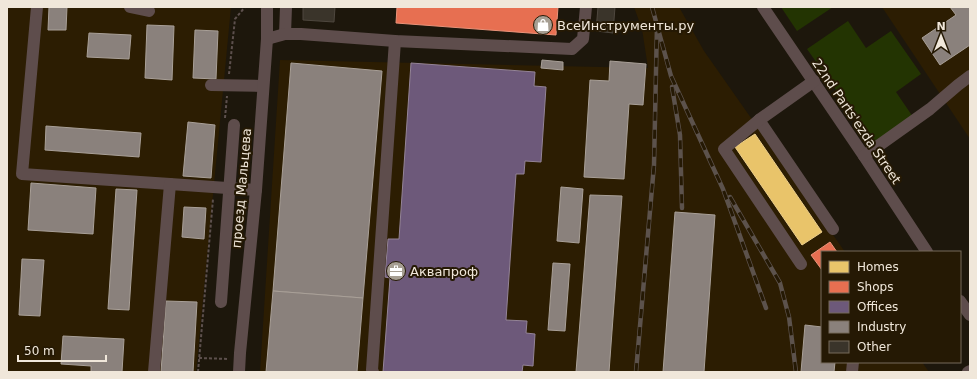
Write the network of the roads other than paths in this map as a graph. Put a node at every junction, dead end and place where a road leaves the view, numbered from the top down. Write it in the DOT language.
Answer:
graph roads {
  1 [pos="37,7"];
  2 [pos="130,7"];
  3 [pos="267,7"];
  4 [pos="286,7"];
  5 [pos="586,7"];
  6 [pos="764,7"];
  7 [pos="149,11"];
  8 [pos="285,34"];
  9 [pos="267,39"];
  10 [pos="395,41"];
  11 [pos="970,76"];
  12 [pos="814,82"];
  13 [pos="211,85"];
  14 [pos="263,86"];
  15 [pos="759,120"];
  16 [pos="234,125"];
  17 [pos="864,156"];
  18 [pos="170,184"];
  19 [pos="224,188"];
  20 [pos="256,190"];
  21 [pos="833,229"];
  22 [pos="926,251"];
  23 [pos="801,264"];
  24 [pos="221,302"];
  25 [pos="961,302"];
  26 [pos="970,315"];
  27 [pos="154,372"];
  28 [pos="239,372"];
  29 [pos="373,372"];
  1 -- 18 [label="street"];
  2 -- 7 [label="street"];
  3 -- 9 [label="street, проезд Мальцева"];
  4 -- 8 [label="street"];
  5 -- 10 [label="street"];
  6 -- 12 [label="street, 22nd Parts'ezda Street"];
  8 -- 9 [label="street"];
  8 -- 10 [label="street"];
  9 -- 14 [label="street, проезд Мальцева"];
  10 -- 29 [label="street"];
  11 -- 17 [label="street"];
  12 -- 15 [label="street"];
  12 -- 17 [label="street, 22nd Parts'ezda Street"];
  13 -- 14 [label="street"];
  14 -- 20 [label="street, проезд Мальцева"];
  15 -- 21 [label="street"];
  15 -- 23 [label="street"];
  16 -- 19 [label="street"];
  17 -- 22 [label="street, 22nd Parts'ezda Street"];
  18 -- 19 [label="street"];
  18 -- 27 [label="street"];
  19 -- 20 [label="street"];
  19 -- 24 [label="street"];
  20 -- 28 [label="street, проезд Мальцева"];
  25 -- 26 [label="street"];
}
